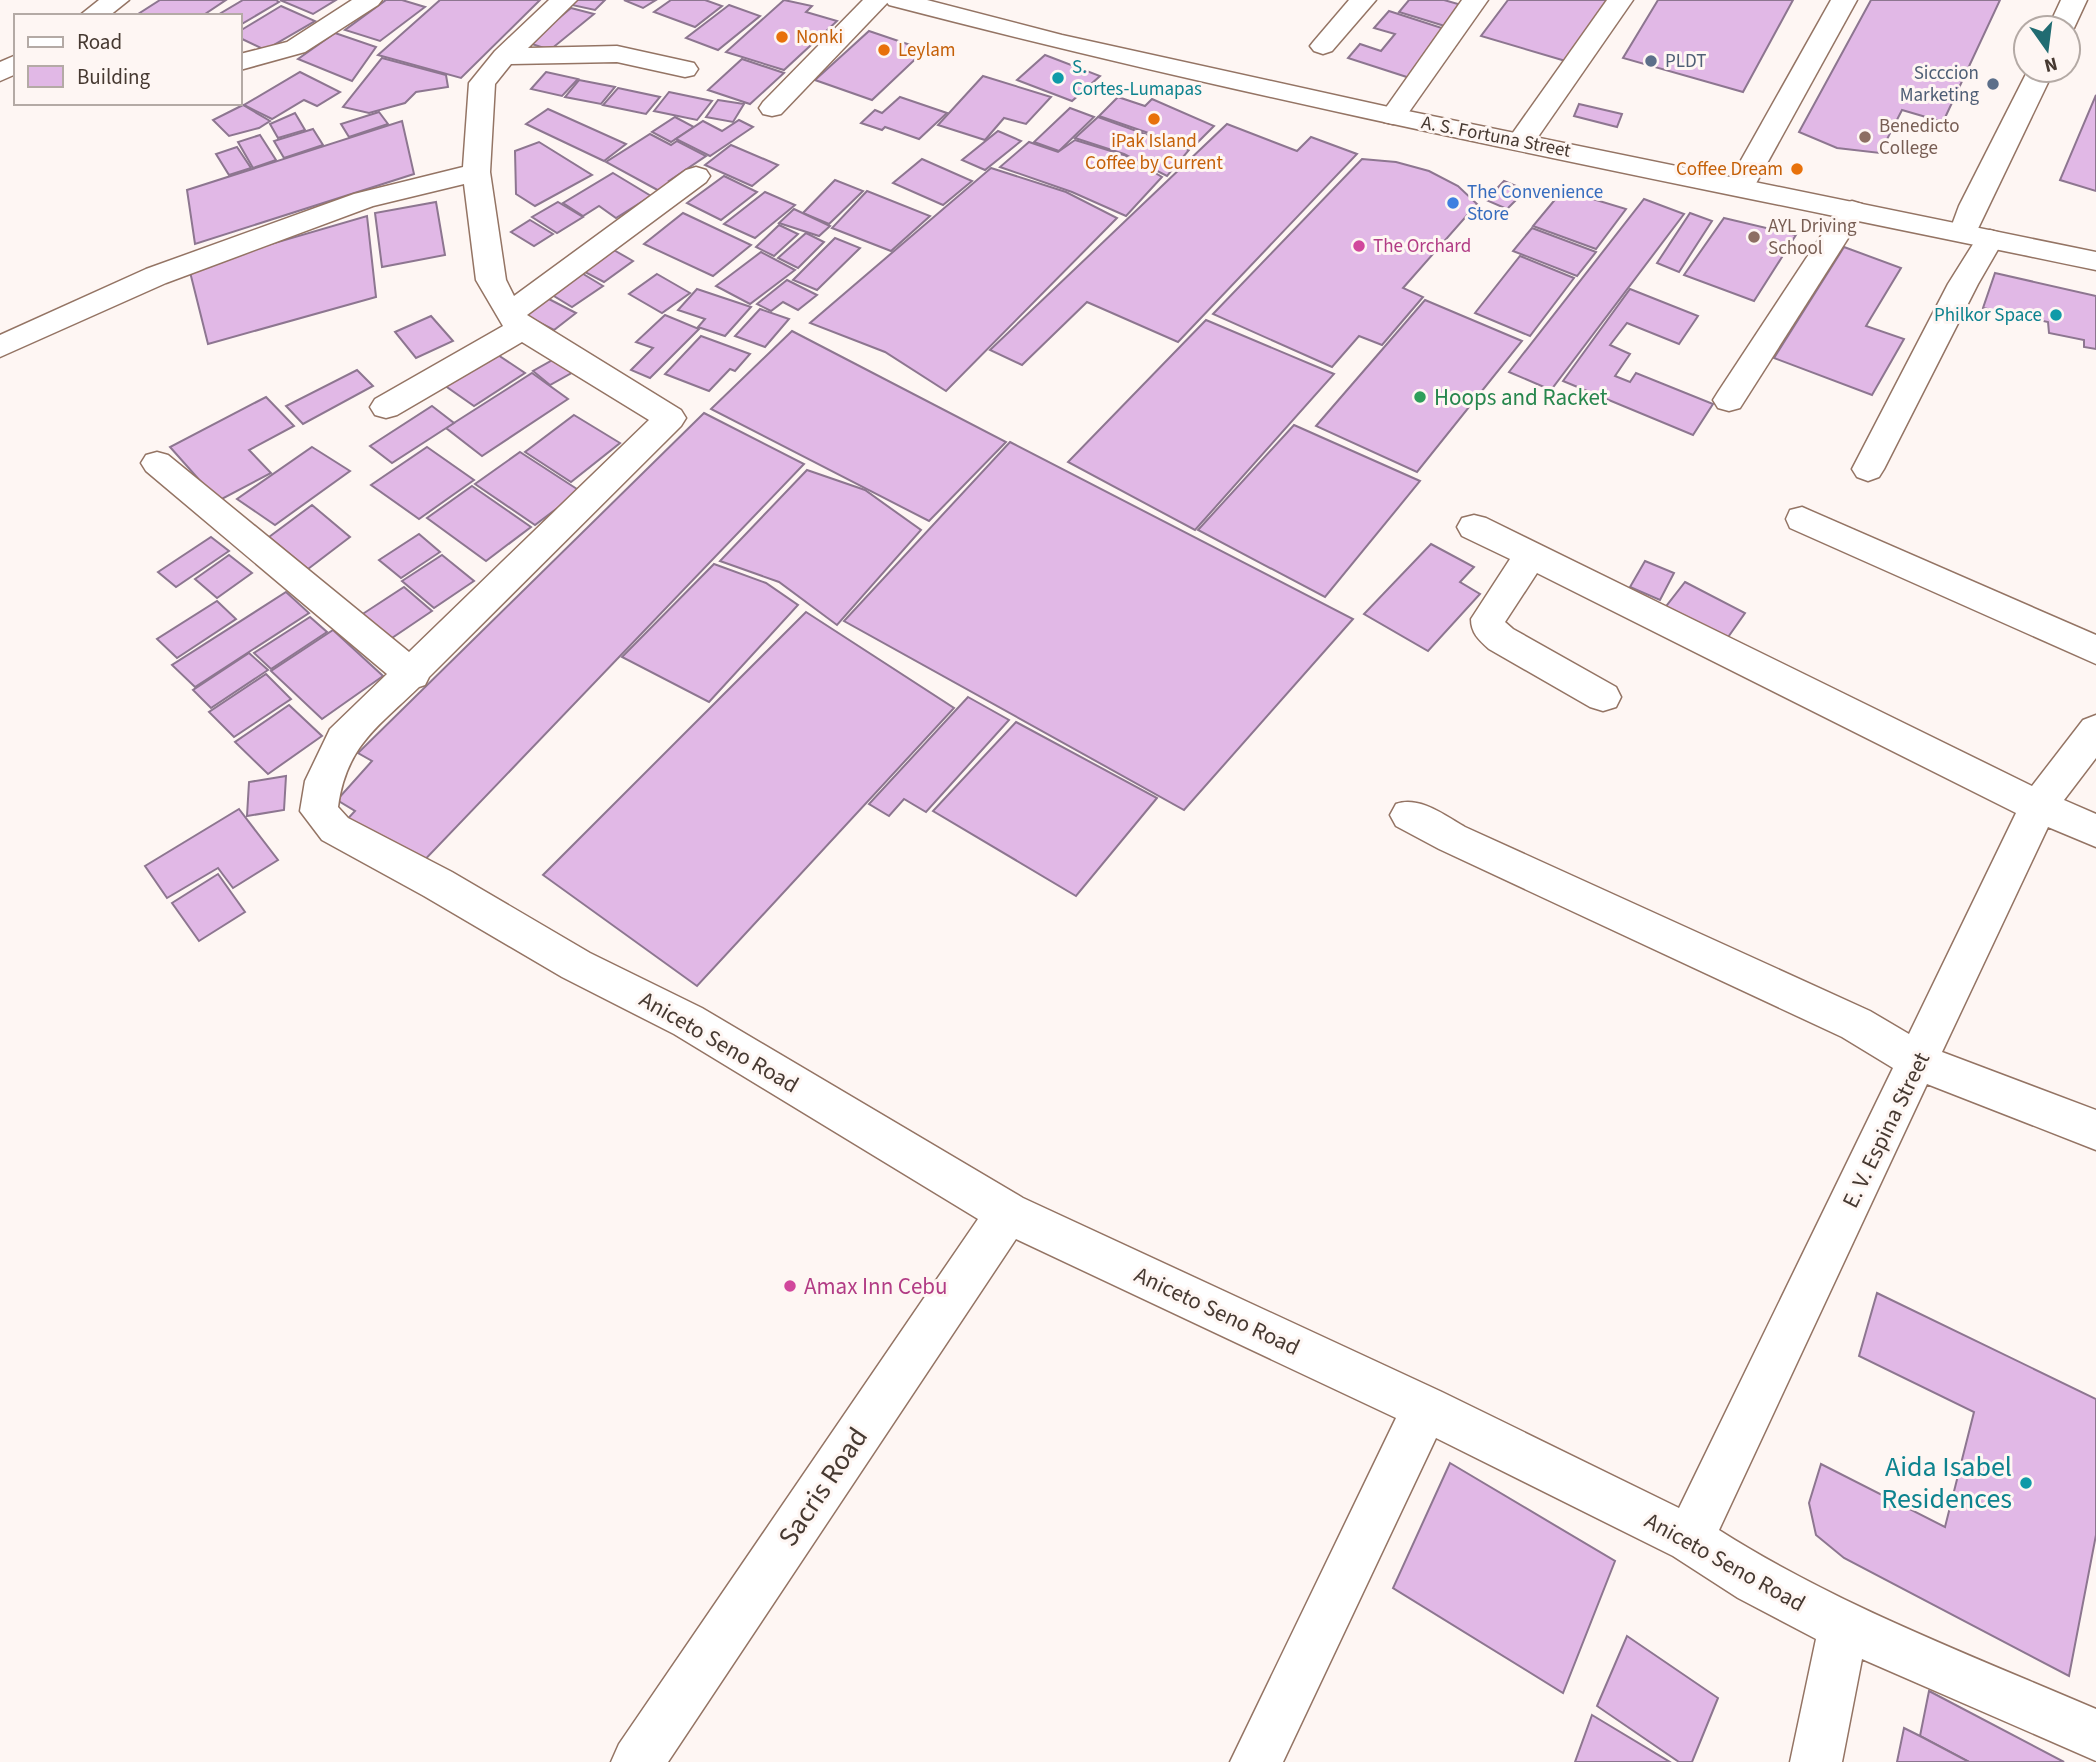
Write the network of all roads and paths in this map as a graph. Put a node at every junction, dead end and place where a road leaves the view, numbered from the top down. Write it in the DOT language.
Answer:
graph roads {
  1 [pos="116,0"];
  2 [pos="369,0"];
  3 [pos="564,0"];
  4 [pos="877,0"];
  5 [pos="898,0"];
  6 [pos="1363,0"];
  7 [pos="1475,0"];
  8 [pos="1620,0"];
  9 [pos="1844,0"];
  10 [pos="94,14"];
  11 [pos="1323,46"];
  12 [pos="504,56"];
  13 [pos="242,61"];
  14 [pos="685,69"];
  15 [pos="2034,84"];
  16 [pos="772,108"];
  17 [pos="1393,116"];
  18 [pos="1521,141"];
  19 [pos="476,172"];
  20 [pos="696,176"];
  21 [pos="1740,187"];
  22 [pos="1852,210"];
  23 [pos="1977,236"];
  24 [pos="2096,261"];
  25 [pos="516,321"];
  26 [pos="0,346"];
  27 [pos="1729,400"];
  28 [pos="386,407"];
  29 [pos="157,463"];
  30 [pos="1868,469"];
  31 [pos="1802,519"];
  32 [pos="1474,527"];
  33 [pos="1530,556"];
  34 [pos="2096,650"];
  35 [pos="412,674"];
  36 [pos="1603,697"];
  37 [pos="2096,730"];
  38 [pos="2038,807"];
  39 [pos="1409,815"];
  40 [pos="2096,831"];
  41 [pos="1919,1062"];
  42 [pos="2096,1130"];
  43 [pos="1008,1213"];
  44 [pos="1426,1408"];
  45 [pos="1690,1539"];
  46 [pos="1844,1626"];
  47 [pos="2096,1735"];
  48 [pos="638,1762"];
  49 [pos="1256,1762"];
  50 [pos="1816,1762"];
  1 -- 10 [label="street"];
  2 -- 13 [label="street"];
  3 -- 12 [label="street"];
  4 -- 16 [label="street"];
  5 -- 17 [label="street, A. S. Fortuna Street"];
  6 -- 11 [label="street"];
  7 -- 17 [label="street"];
  8 -- 18 [label="street"];
  9 -- 21 [label="street"];
  12 -- 14 [label="street"];
  12 -- 19 [label="street"];
  15 -- 23 [label="street"];
  17 -- 18 [label="street, A. S. Fortuna Street"];
  18 -- 21 [label="street, A. S. Fortuna Street"];
  19 -- 25 [label="street"];
  19 -- 26 [label="street"];
  20 -- 25 [label="street"];
  21 -- 22 [label="street, A. S. Fortuna Street"];
  22 -- 23 [label="street, A. S. Fortuna Street"];
  22 -- 27 [label="street"];
  23 -- 24 [label="street, A. S. Fortuna Street"];
  23 -- 30 [label="street"];
  25 -- 28 [label="street"];
  25 -- 35 [label="street, Aniceto Seno Road"];
  29 -- 35 [label="street"];
  31 -- 34 [label="street"];
  32 -- 33 [label="street"];
  33 -- 36 [label="street"];
  33 -- 38 [label="street"];
  35 -- 43 [label="street, Aniceto Seno Road"];
  37 -- 38 [label="street, E. V. Espina Street"];
  38 -- 40 [label="street"];
  38 -- 41 [label="street, E. V. Espina Street"];
  39 -- 41 [label="street"];
  41 -- 42 [label="street"];
  41 -- 45 [label="street, E. V. Espina Street"];
  43 -- 44 [label="street, Aniceto Seno Road"];
  43 -- 48 [label="street, Sacris Road"];
  44 -- 45 [label="street, Aniceto Seno Road"];
  44 -- 49 [label="street"];
  45 -- 46 [label="street, Aniceto Seno Road"];
  46 -- 47 [label="street, Aniceto Seno Road"];
  46 -- 50 [label="street"];
}
